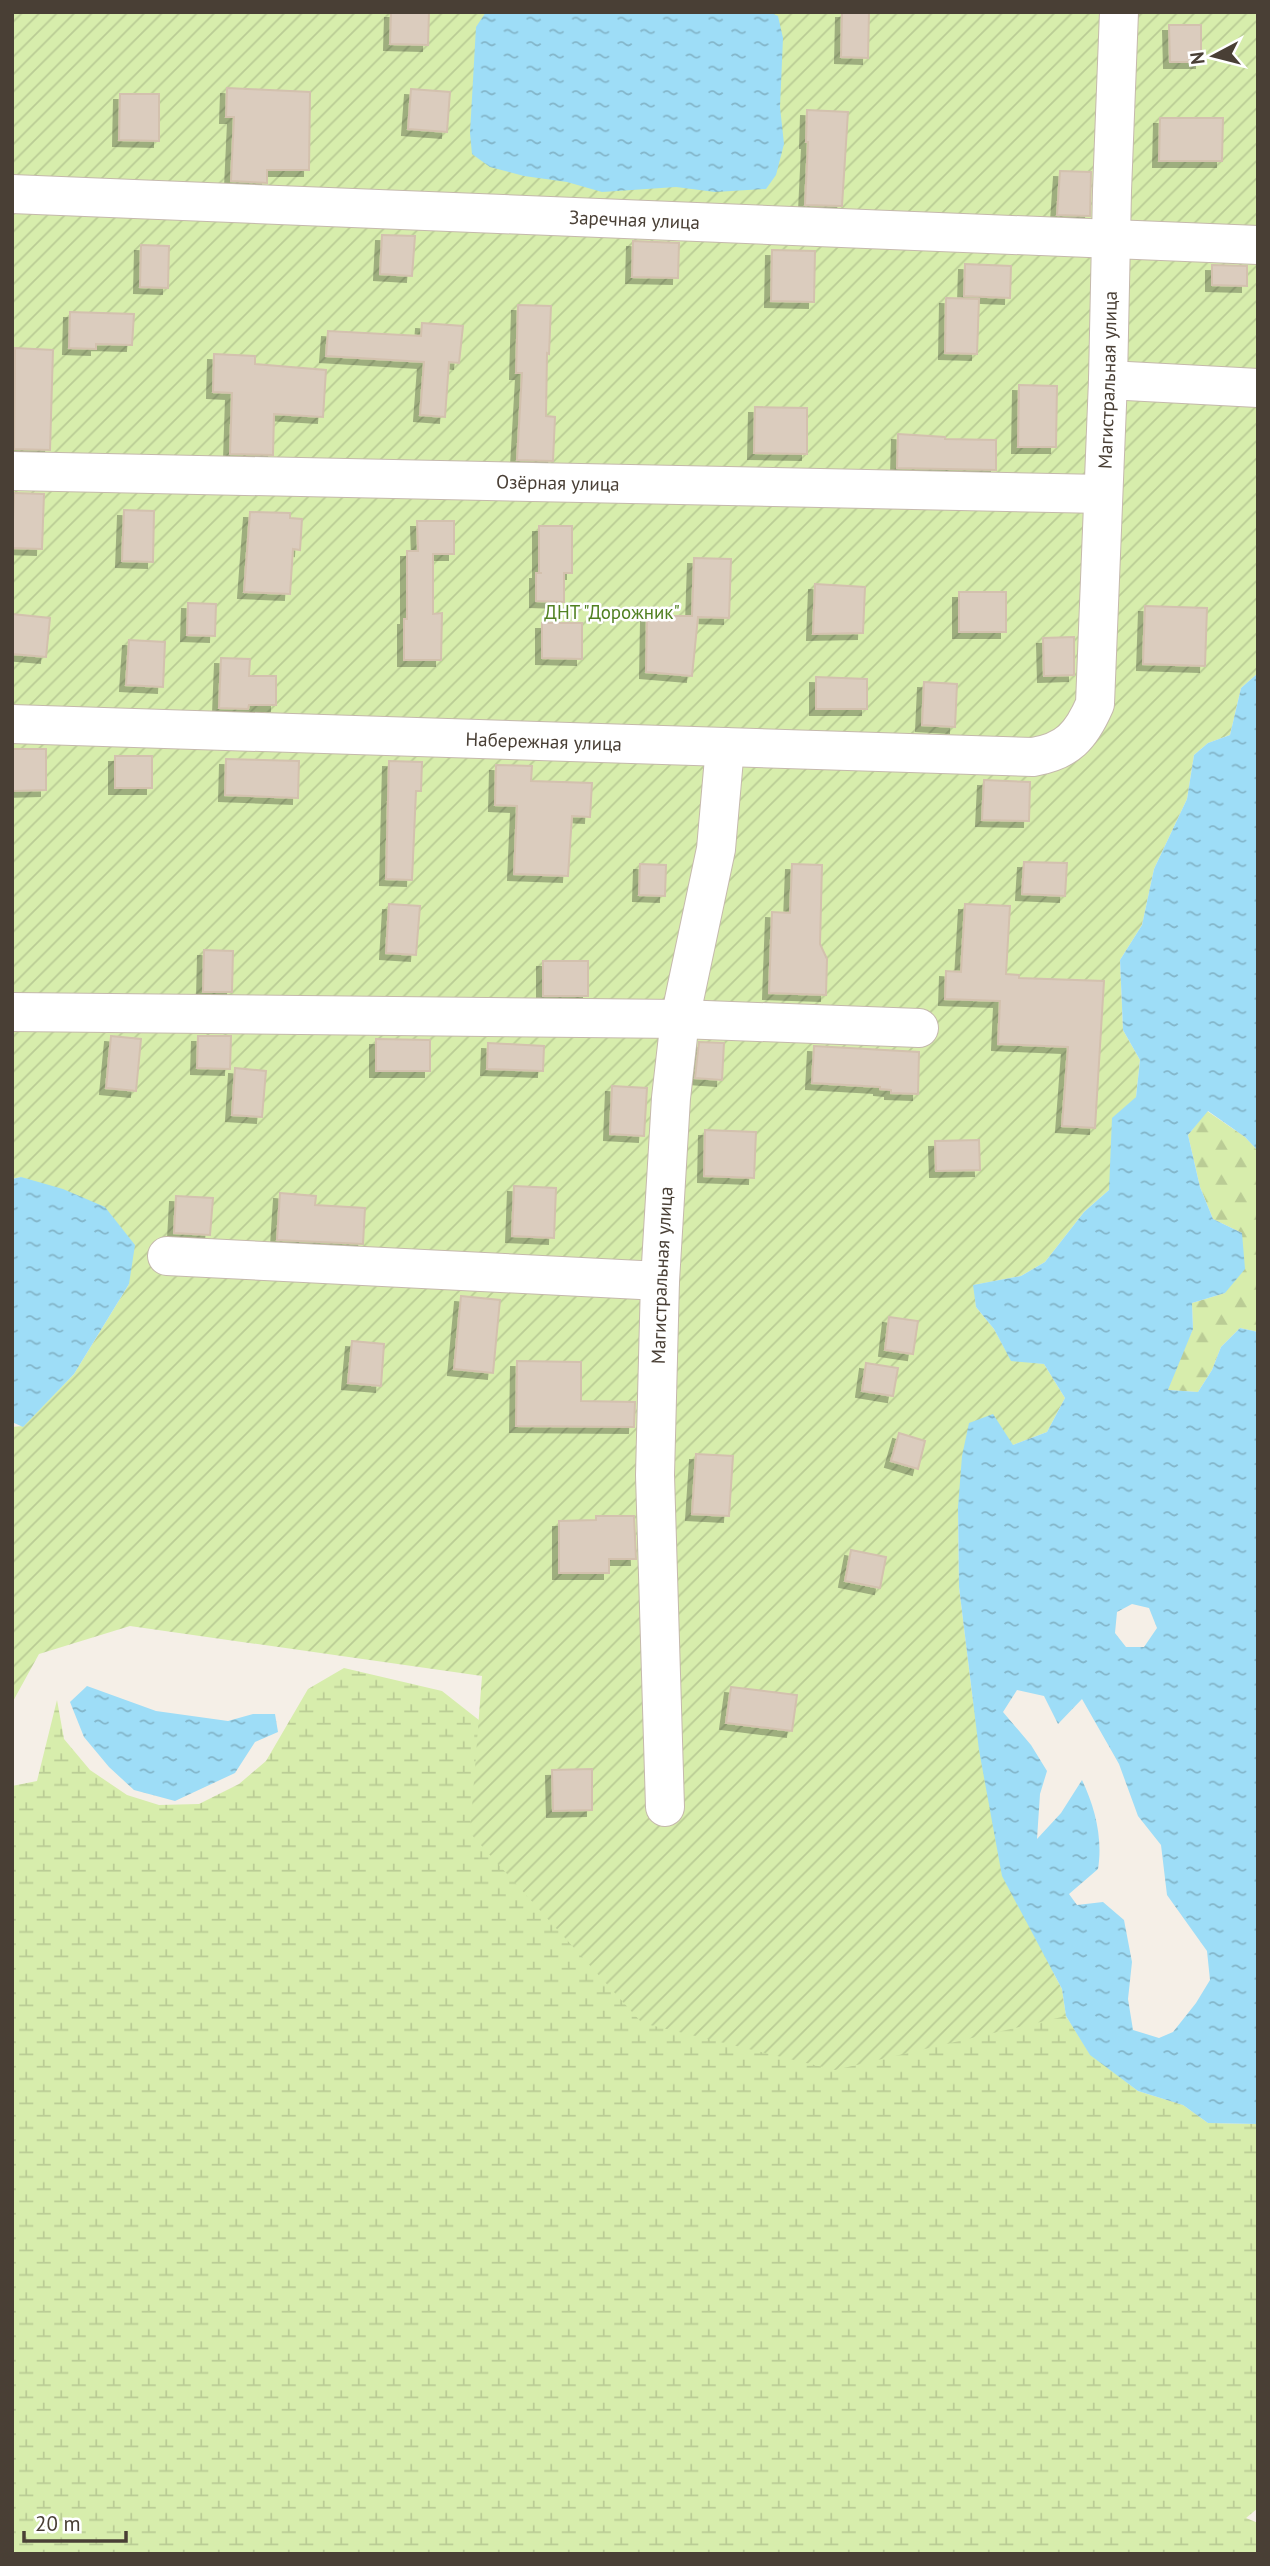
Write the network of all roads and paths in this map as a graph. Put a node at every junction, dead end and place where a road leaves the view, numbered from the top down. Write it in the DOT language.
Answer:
graph roads {
  1 [pos="1119,12"];
  2 [pos="12,194"];
  3 [pos="1111,239"];
  4 [pos="1258,245"];
  5 [pos="1108,380"];
  6 [pos="1258,388"];
  7 [pos="12,471"];
  8 [pos="1103,494"];
  9 [pos="12,724"];
  10 [pos="1070,743"];
  11 [pos="725,747"];
  12 [pos="12,1012"];
  13 [pos="680,1019"];
  14 [pos="919,1028"];
  15 [pos="167,1256"];
  16 [pos="660,1281"];
  17 [pos="666,1807"];
  1 -- 3 [label="street, Магистральная улица"];
  2 -- 3 [label="street, Заречная улица"];
  3 -- 4 [label="street, Заречная улица"];
  3 -- 5 [label="street, Магистральная улица"];
  5 -- 6 [label="street"];
  5 -- 8 [label="street, Магистральная улица"];
  7 -- 8 [label="street, Озёрная улица"];
  8 -- 10 [label="street, Магистральная улица"];
  9 -- 11 [label="street, Набережная улица"];
  10 -- 11 [label="street, Набережная улица"];
  11 -- 13 [label="street, Магистральная улица"];
  12 -- 13 [label="street"];
  13 -- 14 [label="street"];
  13 -- 16 [label="street, Магистральная улица"];
  15 -- 16 [label="street"];
  16 -- 17 [label="street, Магистральная улица"];
}
